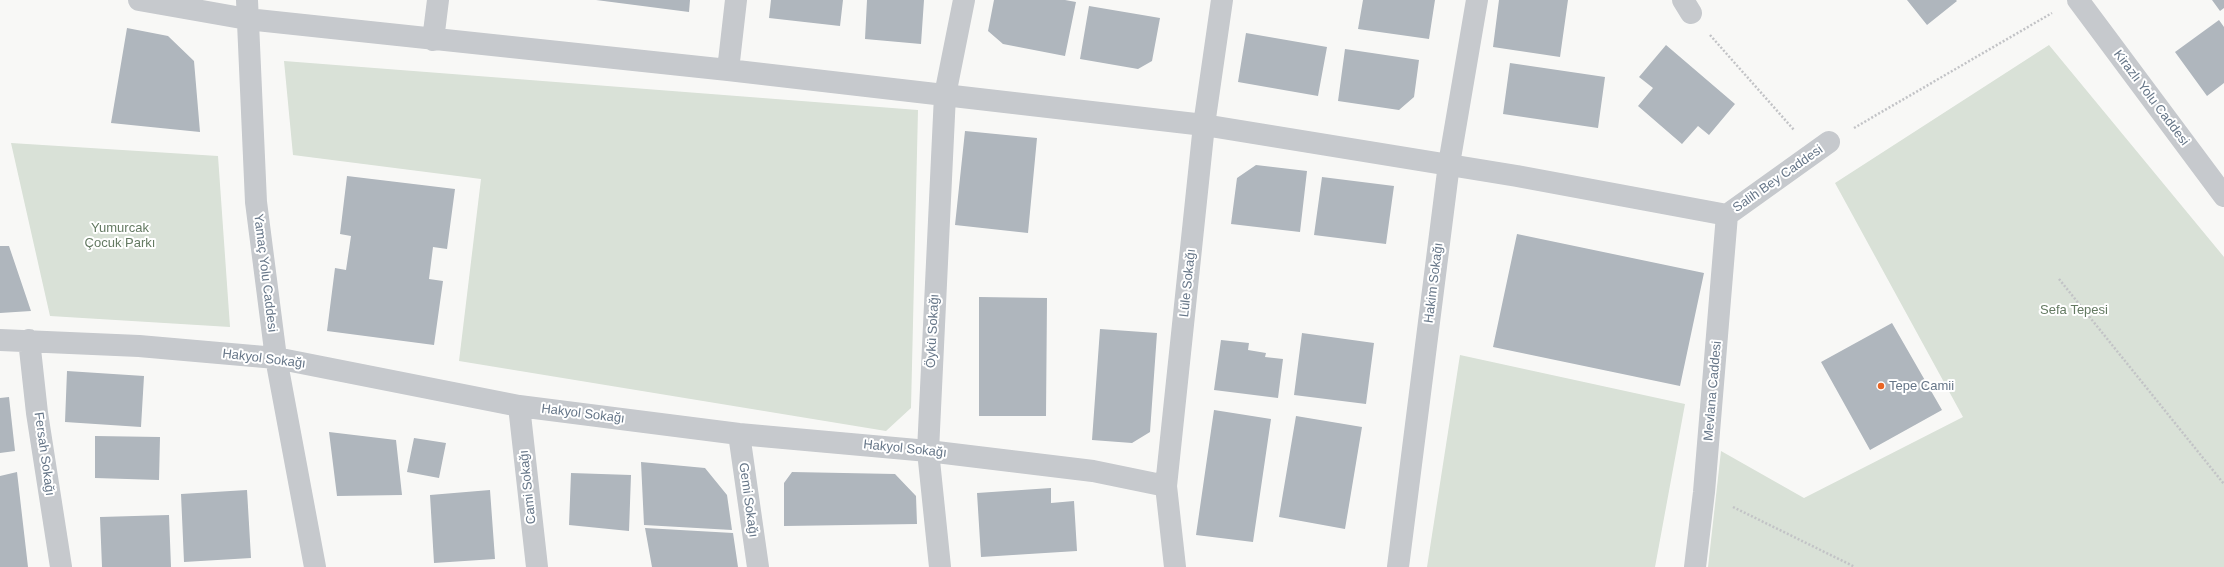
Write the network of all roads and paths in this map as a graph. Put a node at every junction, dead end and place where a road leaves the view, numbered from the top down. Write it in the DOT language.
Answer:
graph roads {
  1 [pos="139,0"];
  2 [pos="438,0"];
  3 [pos="736,0"];
  4 [pos="964,0"];
  5 [pos="1222,0"];
  6 [pos="1477,0"];
  7 [pos="2078,0"];
  8 [pos="1687,7"];
  9 [pos="247,10"];
  10 [pos="2055,12"];
  11 [pos="434,40"];
  12 [pos="728,70"];
  13 [pos="945,95"];
  14 [pos="1204,125"];
  15 [pos="1822,148"];
  16 [pos="1449,164"];
  17 [pos="2224,196"];
  18 [pos="1727,215"];
  19 [pos="2059,279"];
  20 [pos="0,340"];
  21 [pos="29,340"];
  22 [pos="276,358"];
  23 [pos="519,406"];
  24 [pos="739,434"];
  25 [pos="928,450"];
  26 [pos="2224,484"];
  27 [pos="1166,486"];
  28 [pos="1704,492"];
  29 [pos="61,567"];
  30 [pos="315,567"];
  31 [pos="536,567"];
  32 [pos="758,567"];
  33 [pos="940,567"];
  34 [pos="1175,567"];
  35 [pos="1398,567"];
  36 [pos="1695,567"];
  37 [pos="1855,567"];
  1 -- 9 [label="street"];
  2 -- 11 [label="street"];
  3 -- 12 [label="street"];
  4 -- 13 [label="street, Öykü Sokağı"];
  5 -- 14 [label="street, Lüle Sokağı"];
  6 -- 16 [label="street, Hakim Sokağı"];
  7 -- 17 [label="street, Kirazlı Yolu Caddesi"];
  8 -- 15 [label="path"];
  9 -- 11 [label="street"];
  9 -- 22 [label="street, Yamaç Yolu Caddesi"];
  10 -- 15 [label="path"];
  11 -- 12 [label="street"];
  12 -- 13 [label="street"];
  13 -- 14 [label="street"];
  13 -- 25 [label="street, Öykü Sokağı"];
  14 -- 16 [label="street"];
  14 -- 27 [label="street, Lüle Sokağı"];
  15 -- 18 [label="street, Salih Bey Caddesi"];
  16 -- 18 [label="street"];
  16 -- 35 [label="street, Hakim Sokağı"];
  18 -- 28 [label="street, Mevlana Caddesi"];
  19 -- 26 [label="path"];
  20 -- 21 [label="street, Hakyol Sokağı"];
  21 -- 22 [label="street, Hakyol Sokağı"];
  21 -- 29 [label="street, Fersah Sokağı"];
  22 -- 23 [label="street, Hakyol Sokağı"];
  22 -- 30 [label="street, Yamaç Yolu Caddesi"];
  23 -- 24 [label="street, Hakyol Sokağı"];
  23 -- 31 [label="street, Cami Sokağı"];
  24 -- 25 [label="street, Hakyol Sokağı"];
  24 -- 32 [label="street, Gemi Sokağı"];
  25 -- 27 [label="street, Hakyol Sokağı"];
  25 -- 33 [label="street, Öykü Sokağı"];
  27 -- 34 [label="street, Lüle Sokağı"];
  28 -- 36 [label="street, Mevlana Caddesi"];
  28 -- 37 [label="path"];
}
